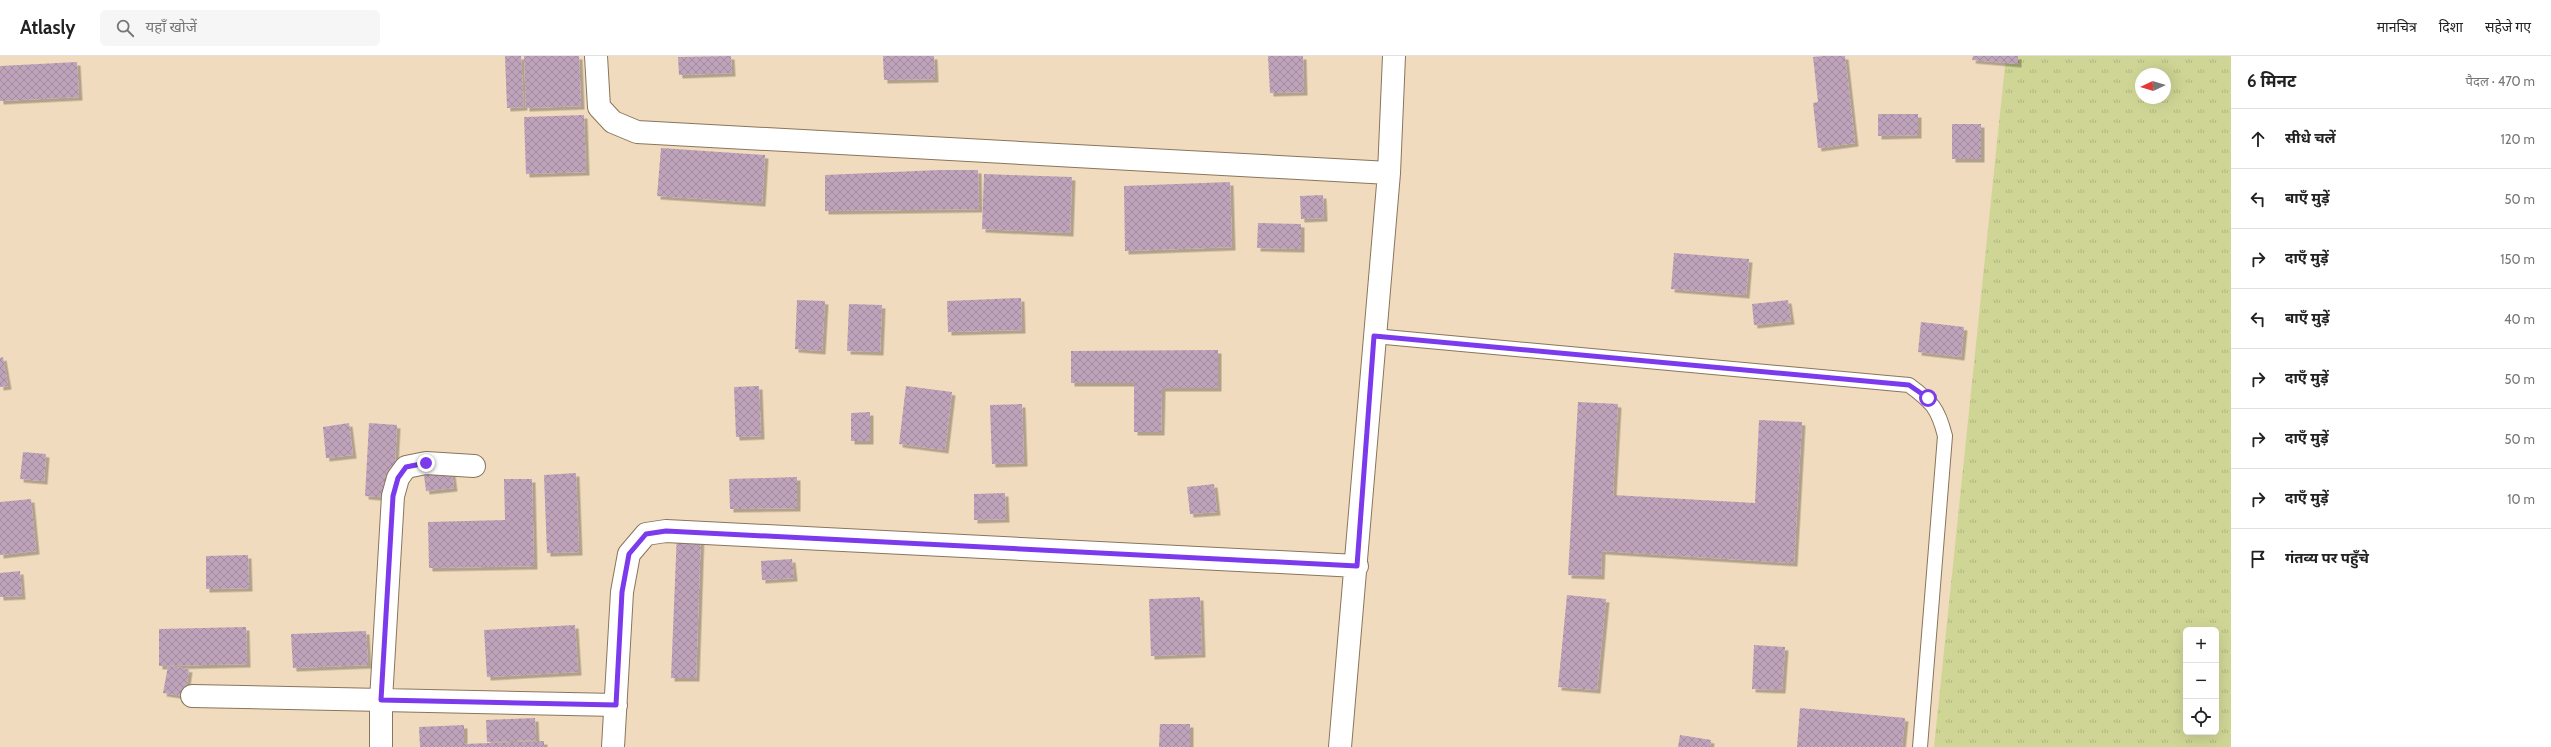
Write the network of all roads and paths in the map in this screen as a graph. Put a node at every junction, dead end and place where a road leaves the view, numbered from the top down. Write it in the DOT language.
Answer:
graph roads {
  1 [pos="596,56"];
  2 [pos="1394,56"];
  3 [pos="1390,173"];
  4 [pos="1374,336"];
  5 [pos="474,466"];
  6 [pos="1357,566"];
  7 [pos="192,696"];
  8 [pos="381,700"];
  9 [pos="616,705"];
  10 [pos="381,747"];
  11 [pos="613,747"];
  12 [pos="1340,747"];
  13 [pos="1920,747"];
  1 -- 3 [label="street"];
  2 -- 3 [label="street"];
  3 -- 4 [label="street"];
  4 -- 6 [label="street"];
  4 -- 13 [label="lane"];
  5 -- 8 [label="street"];
  6 -- 9 [label="street"];
  6 -- 12 [label="street"];
  7 -- 8 [label="street"];
  8 -- 9 [label="street"];
  8 -- 10 [label="street"];
  9 -- 11 [label="street"];
}
